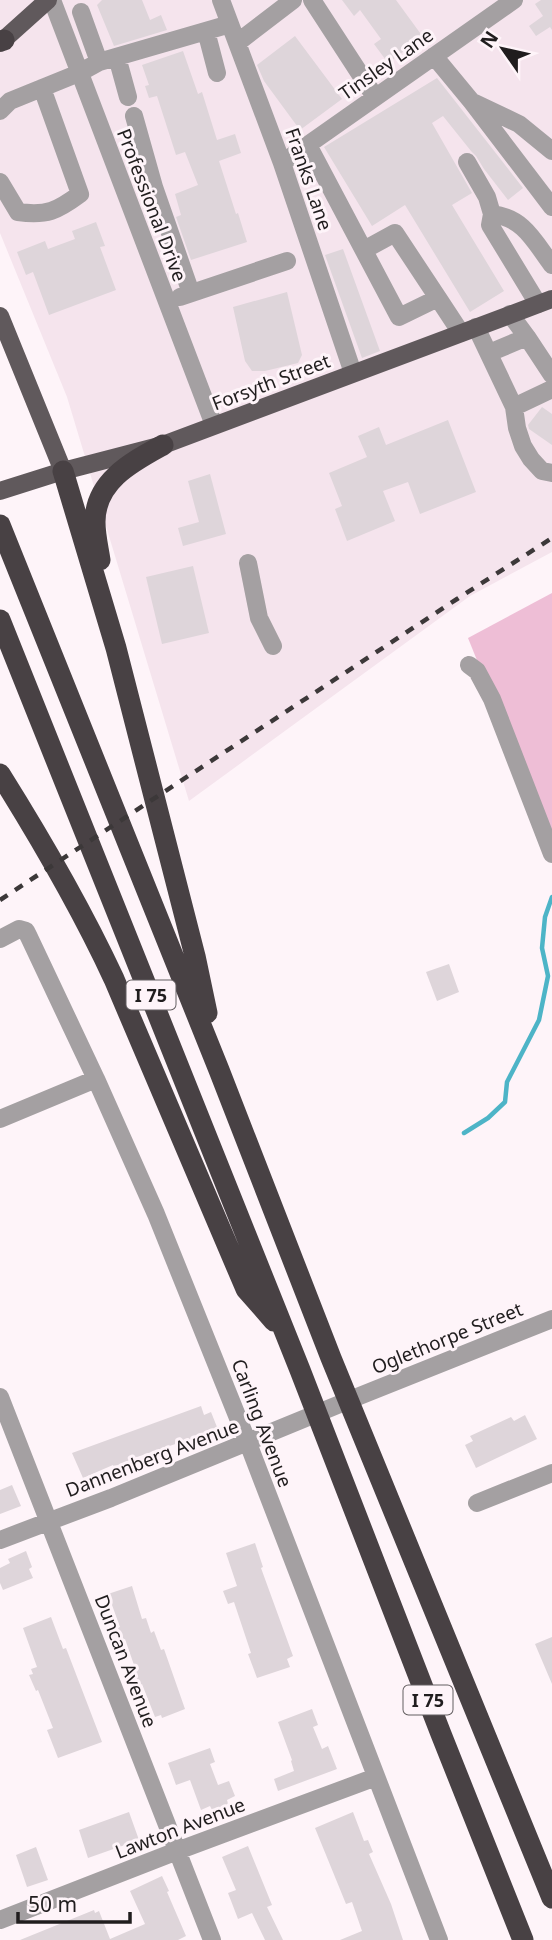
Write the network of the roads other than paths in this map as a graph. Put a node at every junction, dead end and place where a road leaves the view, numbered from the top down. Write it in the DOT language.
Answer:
graph roads {
  1 [pos="50,0"];
  2 [pos="221,0"];
  3 [pos="293,0"];
  4 [pos="312,0"];
  5 [pos="514,0"];
  6 [pos="81,12"];
  7 [pos="230,24"];
  8 [pos="206,31"];
  9 [pos="1,41"];
  10 [pos="237,43"];
  11 [pos="434,56"];
  12 [pos="117,57"];
  13 [pos="99,62"];
  14 [pos="79,73"];
  15 [pos="217,74"];
  16 [pos="42,88"];
  17 [pos="128,97"];
  18 [pos="375,97"];
  19 [pos="472,102"];
  20 [pos="0,111"];
  21 [pos="134,116"];
  22 [pos="308,145"];
  23 [pos="552,151"];
  24 [pos="467,162"];
  25 [pos="282,163"];
  26 [pos="0,183"];
  27 [pos="154,187"];
  28 [pos="126,196"];
  29 [pos="552,207"];
  30 [pos="492,214"];
  31 [pos="364,250"];
  32 [pos="287,261"];
  33 [pos="552,265"];
  34 [pos="191,293"];
  35 [pos="438,298"];
  36 [pos="545,301"];
  37 [pos="166,302"];
  38 [pos="510,314"];
  39 [pos="0,316"];
  40 [pos="469,330"];
  41 [pos="527,337"];
  42 [pos="489,353"];
  43 [pos="353,373"];
  44 [pos="552,375"];
  45 [pos="552,389"];
  46 [pos="514,407"];
  47 [pos="214,425"];
  48 [pos="163,444"];
  49 [pos="63,471"];
  50 [pos="552,473"];
  51 [pos="0,491"];
  52 [pos="0,525"];
  53 [pos="247,563"];
  54 [pos="0,620"];
  55 [pos="273,646"];
  56 [pos="116,648"];
  57 [pos="469,665"];
  58 [pos="0,774"];
  59 [pos="552,853"];
  60 [pos="0,939"];
  61 [pos="219,1069"];
  62 [pos="96,1079"];
  63 [pos="0,1119"];
  64 [pos="552,1319"];
  65 [pos="285,1333"];
  66 [pos="0,1397"];
  67 [pos="357,1397"];
  68 [pos="248,1443"];
  69 [pos="552,1473"];
  70 [pos="477,1503"];
  71 [pos="49,1520"];
  72 [pos="0,1540"];
  73 [pos="376,1777"];
  74 [pos="177,1851"];
  75 [pos="552,1898"];
  76 [pos="0,1920"];
  77 [pos="212,1940"];
  78 [pos="439,1940"];
  79 [pos="523,1940"];
  1 -- 9 [label="main road"];
  1 -- 14 [label="street, Professional Drive"];
  2 -- 7 [label="street, Franks Lane"];
  3 -- 10 [label="street"];
  4 -- 18 [label="street"];
  5 -- 11 [label="street, Tinsley Lane"];
  6 -- 13 [label="street"];
  7 -- 8 [label="street"];
  7 -- 10 [label="street, Franks Lane"];
  8 -- 12 [label="street"];
  8 -- 15 [label="street"];
  10 -- 25 [label="street, Franks Lane"];
  11 -- 18 [label="street, Tinsley Lane"];
  11 -- 19 [label="street"];
  12 -- 13 [label="street"];
  12 -- 17 [label="street"];
  13 -- 14 [label="street"];
  14 -- 16 [label="street"];
  14 -- 28 [label="street, Professional Drive"];
  16 -- 20 [label="street"];
  16 -- 26 [label="street"];
  18 -- 22 [label="street, Tinsley Lane"];
  19 -- 23 [label="street"];
  19 -- 29 [label="street"];
  21 -- 27 [label="street"];
  22 -- 25 [label="street, Tinsley Lane"];
  22 -- 31 [label="street"];
  24 -- 30 [label="street"];
  25 -- 43 [label="street, Franks Lane"];
  27 -- 28 [label="street"];
  27 -- 34 [label="street"];
  28 -- 37 [label="street, Professional Drive"];
  30 -- 33 [label="street"];
  30 -- 36 [label="street"];
  31 -- 35 [label="street"];
  31 -- 35 [label="street"];
  32 -- 34 [label="street"];
  34 -- 37 [label="street"];
  35 -- 40 [label="street"];
  36 -- 38 [label="main road, Forsyth Street"];
  37 -- 47 [label="street, Professional Drive"];
  38 -- 40 [label="main road, Forsyth Street"];
  38 -- 41 [label="street"];
  39 -- 49 [label="main road"];
  40 -- 42 [label="street"];
  40 -- 43 [label="main road, Forsyth Street"];
  41 -- 42 [label="street"];
  41 -- 44 [label="street"];
  42 -- 46 [label="street"];
  43 -- 47 [label="main road, Forsyth Street"];
  45 -- 46 [label="street"];
  46 -- 50 [label="street"];
  47 -- 48 [label="main road, Forsyth Street"];
  48 -- 49 [label="main road, Forsyth Street"];
  48 -- 56 [label="highway"];
  49 -- 51 [label="main road, Forsyth Street"];
  49 -- 56 [label="highway"];
  52 -- 61 [label="highway, I 75"];
  53 -- 55 [label="street"];
  54 -- 65 [label="highway, I 75"];
  56 -- 61 [label="highway"];
  57 -- 59 [label="street"];
  58 -- 65 [label="highway"];
  60 -- 62 [label="street, Carling Avenue"];
  61 -- 75 [label="highway, I 75"];
  62 -- 63 [label="street"];
  62 -- 68 [label="street, Carling Avenue"];
  64 -- 67 [label="street, Oglethorpe Street"];
  65 -- 79 [label="highway, I 75"];
  66 -- 71 [label="street, Duncan Avenue"];
  67 -- 68 [label="street, Dannenberg Avenue"];
  68 -- 71 [label="street, Dannenberg Avenue"];
  68 -- 73 [label="street, Carling Avenue"];
  69 -- 70 [label="street"];
  71 -- 72 [label="street, Dannenberg Avenue"];
  71 -- 74 [label="street, Duncan Avenue"];
  73 -- 74 [label="street, Lawton Avenue"];
  73 -- 78 [label="street, Carling Avenue"];
  74 -- 76 [label="street, Lawton Avenue"];
  74 -- 77 [label="street, Duncan Avenue"];
}
